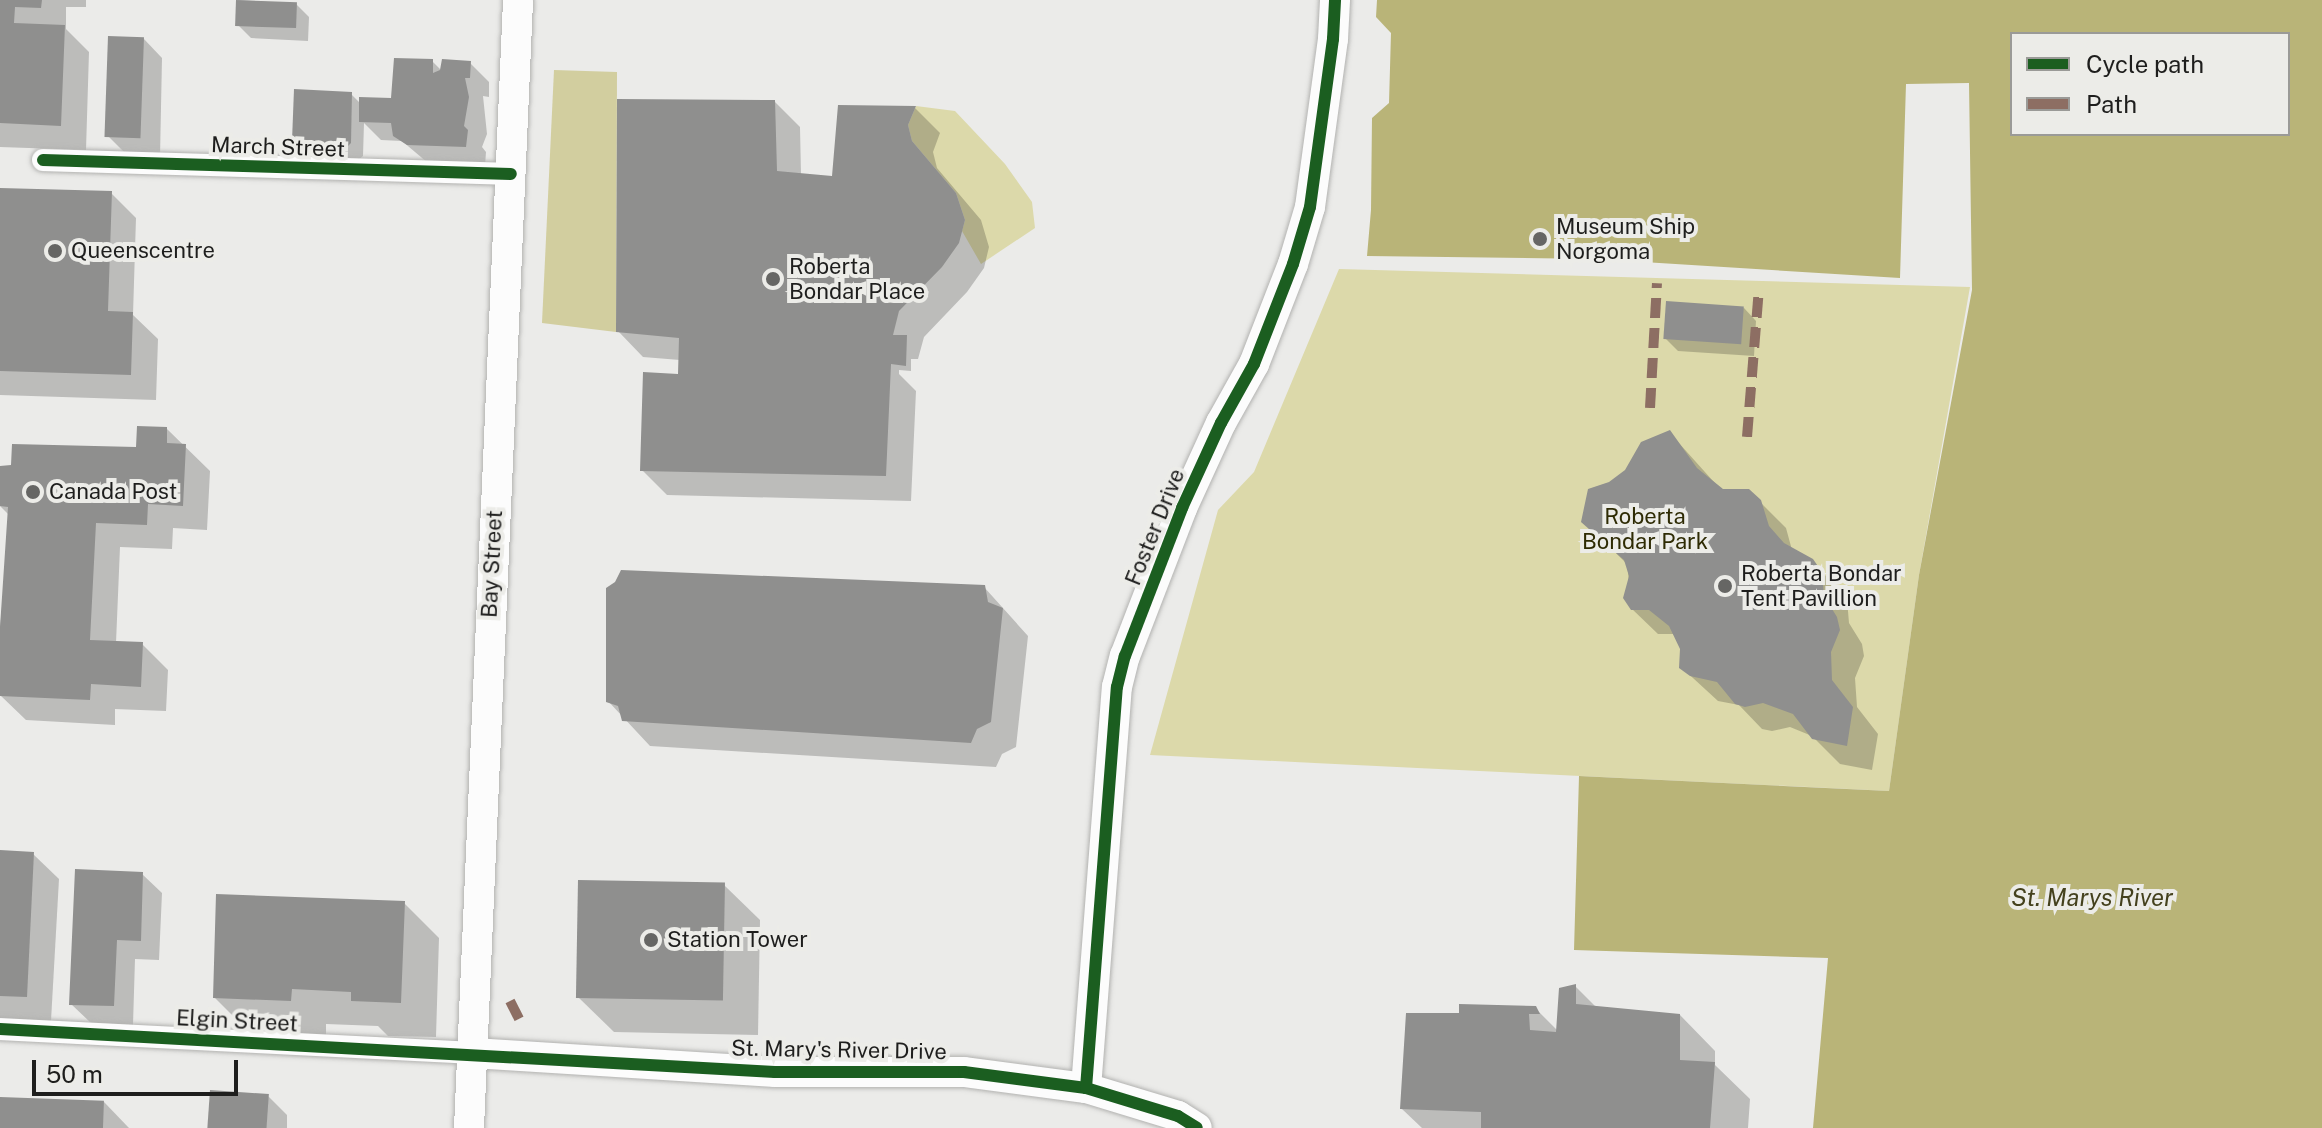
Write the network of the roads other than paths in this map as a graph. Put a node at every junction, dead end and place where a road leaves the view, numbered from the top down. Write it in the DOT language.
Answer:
graph roads {
  1 [pos="518,0"];
  2 [pos="1335,0"];
  3 [pos="43,160"];
  4 [pos="511,174"];
  5 [pos="0,1029"];
  6 [pos="473,1053"];
  7 [pos="1086,1088"];
  8 [pos="469,1128"];
  9 [pos="1197,1128"];
  1 -- 4 [label="street, Bay Street"];
  2 -- 7 [label="street, Foster Drive"];
  3 -- 4 [label="street, March Street"];
  4 -- 6 [label="street, Bay Street"];
  5 -- 6 [label="street, Elgin Street"];
  6 -- 7 [label="street, St. Mary's River Drive"];
  6 -- 8 [label="street, Bay Street"];
  7 -- 9 [label="street, St. Mary's River Drive"];
}
